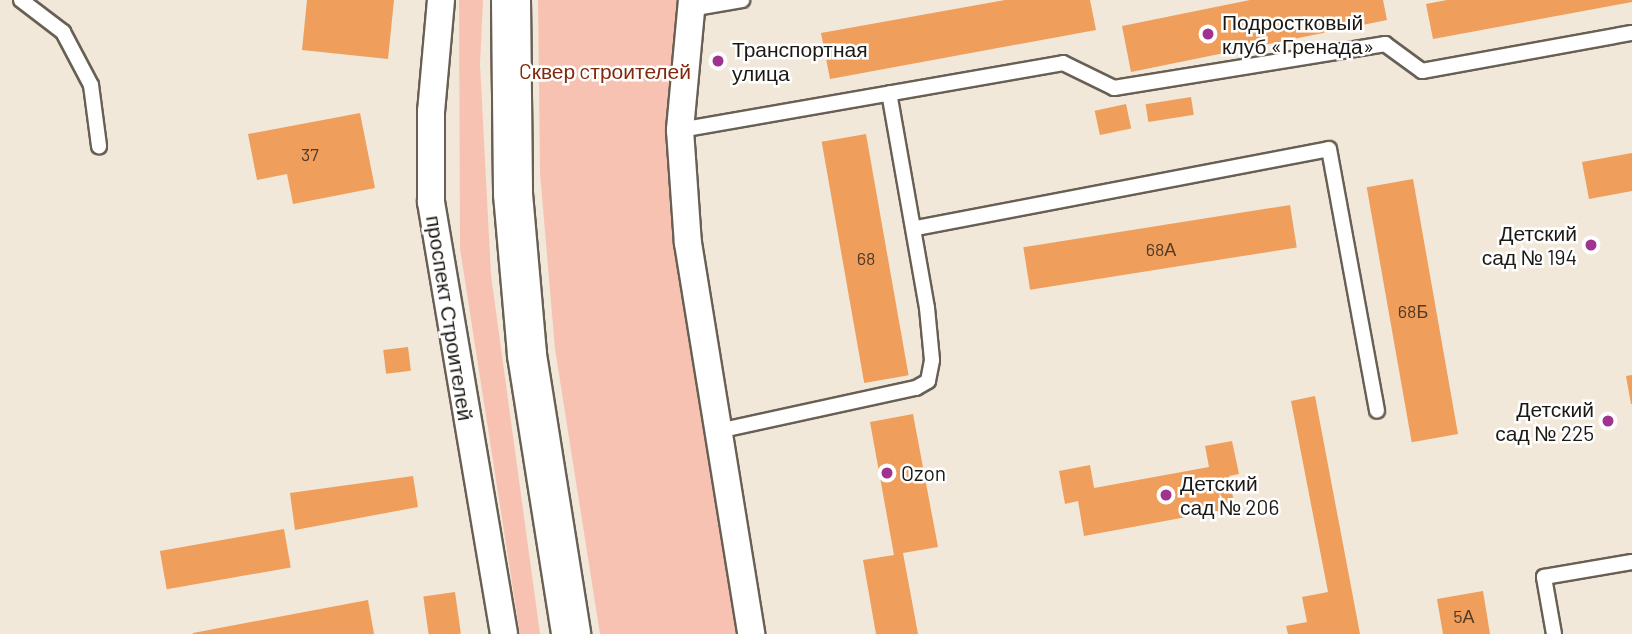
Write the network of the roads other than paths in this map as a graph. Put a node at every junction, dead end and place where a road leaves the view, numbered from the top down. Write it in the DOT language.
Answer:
graph roads {
  1 [pos="21,0"];
  2 [pos="442,0"];
  3 [pos="511,0"];
  4 [pos="742,0"];
  5 [pos="691,5"];
  6 [pos="1632,33"];
  7 [pos="889,93"];
  8 [pos="680,130"];
  9 [pos="99,146"];
  10 [pos="916,228"];
  11 [pos="1377,411"];
  12 [pos="718,431"];
  13 [pos="1632,562"];
  14 [pos="504,634"];
  15 [pos="571,634"];
  16 [pos="751,634"];
  17 [pos="1554,634"];
  1 -- 9 [label="lane"];
  2 -- 14 [label="street, проспект Строителей"];
  3 -- 15 [label="main road"];
  4 -- 5 [label="lane"];
  5 -- 8 [label="street"];
  6 -- 7 [label="lane"];
  7 -- 8 [label="lane"];
  7 -- 10 [label="lane"];
  8 -- 12 [label="street"];
  10 -- 11 [label="lane"];
  10 -- 12 [label="lane"];
  12 -- 16 [label="street"];
  13 -- 17 [label="lane"];
}
